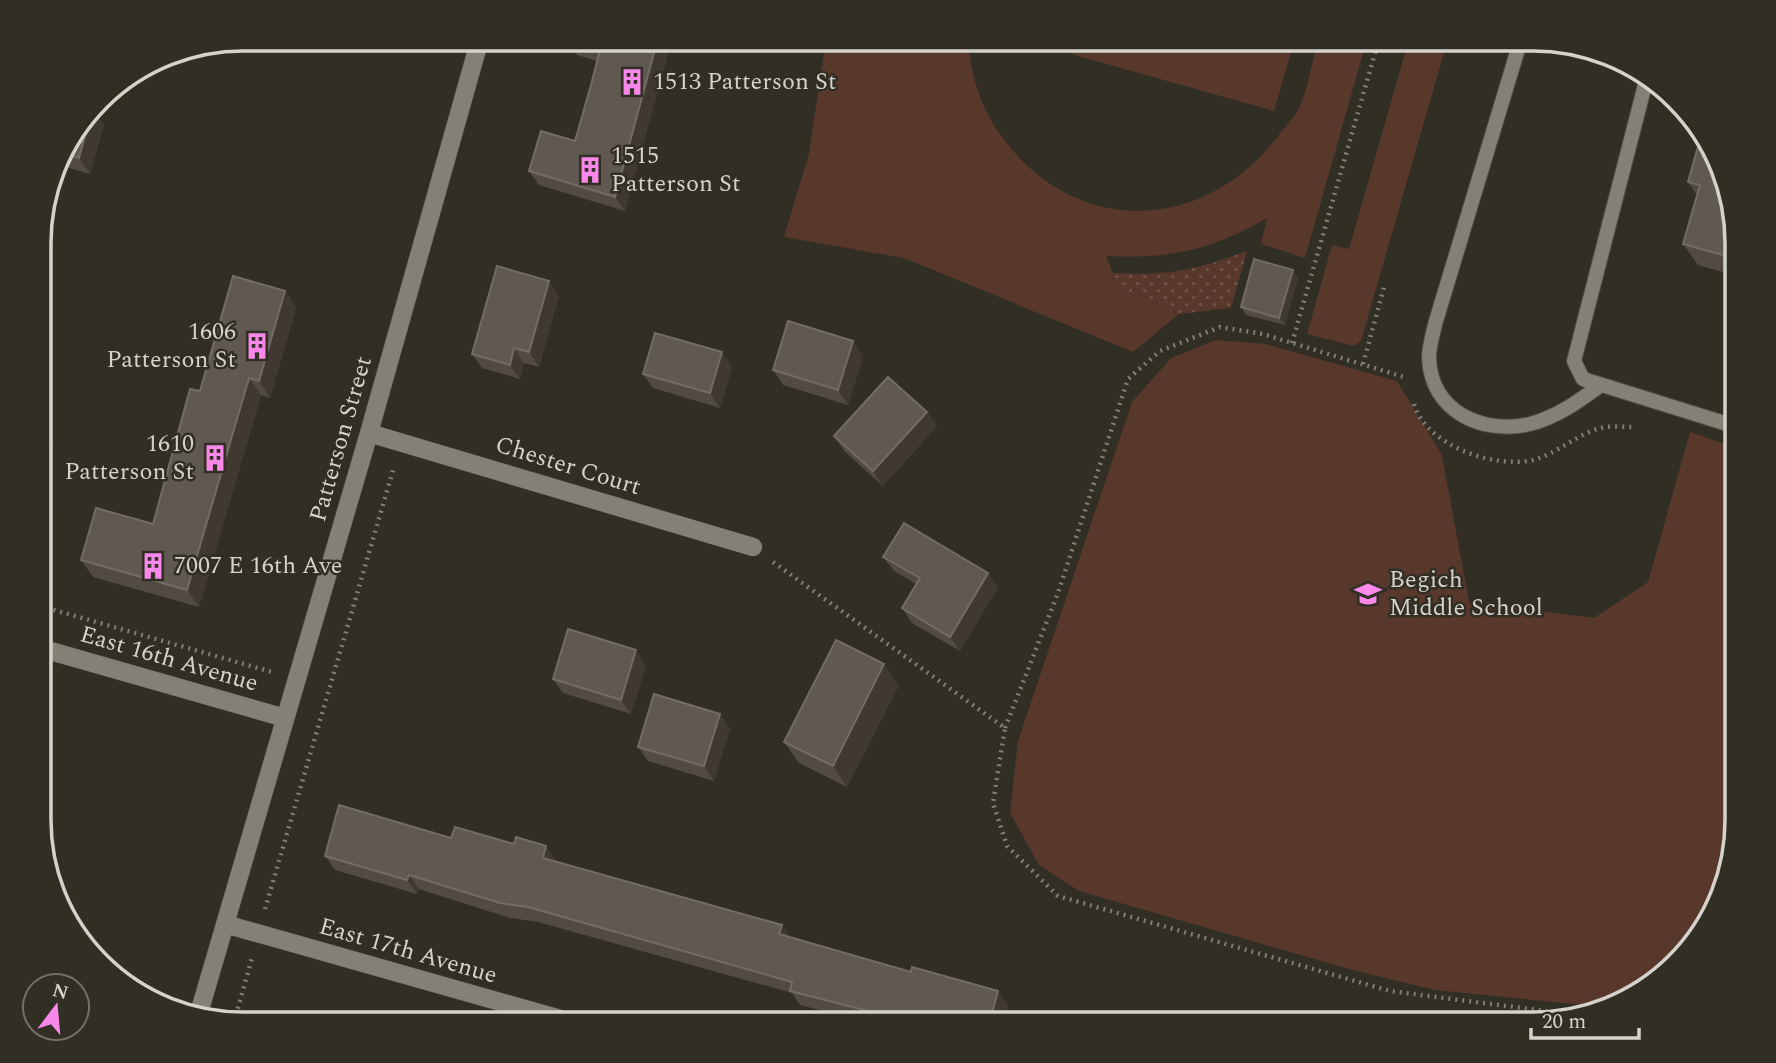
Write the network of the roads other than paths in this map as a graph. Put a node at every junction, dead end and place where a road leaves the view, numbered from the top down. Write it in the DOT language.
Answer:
graph roads {
  1 [pos="476,51"];
  2 [pos="1517,51"];
  3 [pos="1645,87"];
  4 [pos="1601,385"];
  5 [pos="1725,423"];
  6 [pos="369,433"];
  7 [pos="753,547"];
  8 [pos="51,651"];
  9 [pos="285,719"];
  10 [pos="225,924"];
  11 [pos="201,1008"];
  12 [pos="536,1012"];
  1 -- 6 [label="street, Patterson Street"];
  2 -- 4 [label="lane"];
  3 -- 4 [label="lane"];
  4 -- 5 [label="lane"];
  6 -- 7 [label="street, Chester Court"];
  6 -- 9 [label="street, Patterson Street"];
  8 -- 9 [label="street, East 16th Avenue"];
  9 -- 10 [label="street, Patterson Street"];
  10 -- 11 [label="street, Patterson Street"];
  10 -- 12 [label="street, East 17th Avenue"];
}
